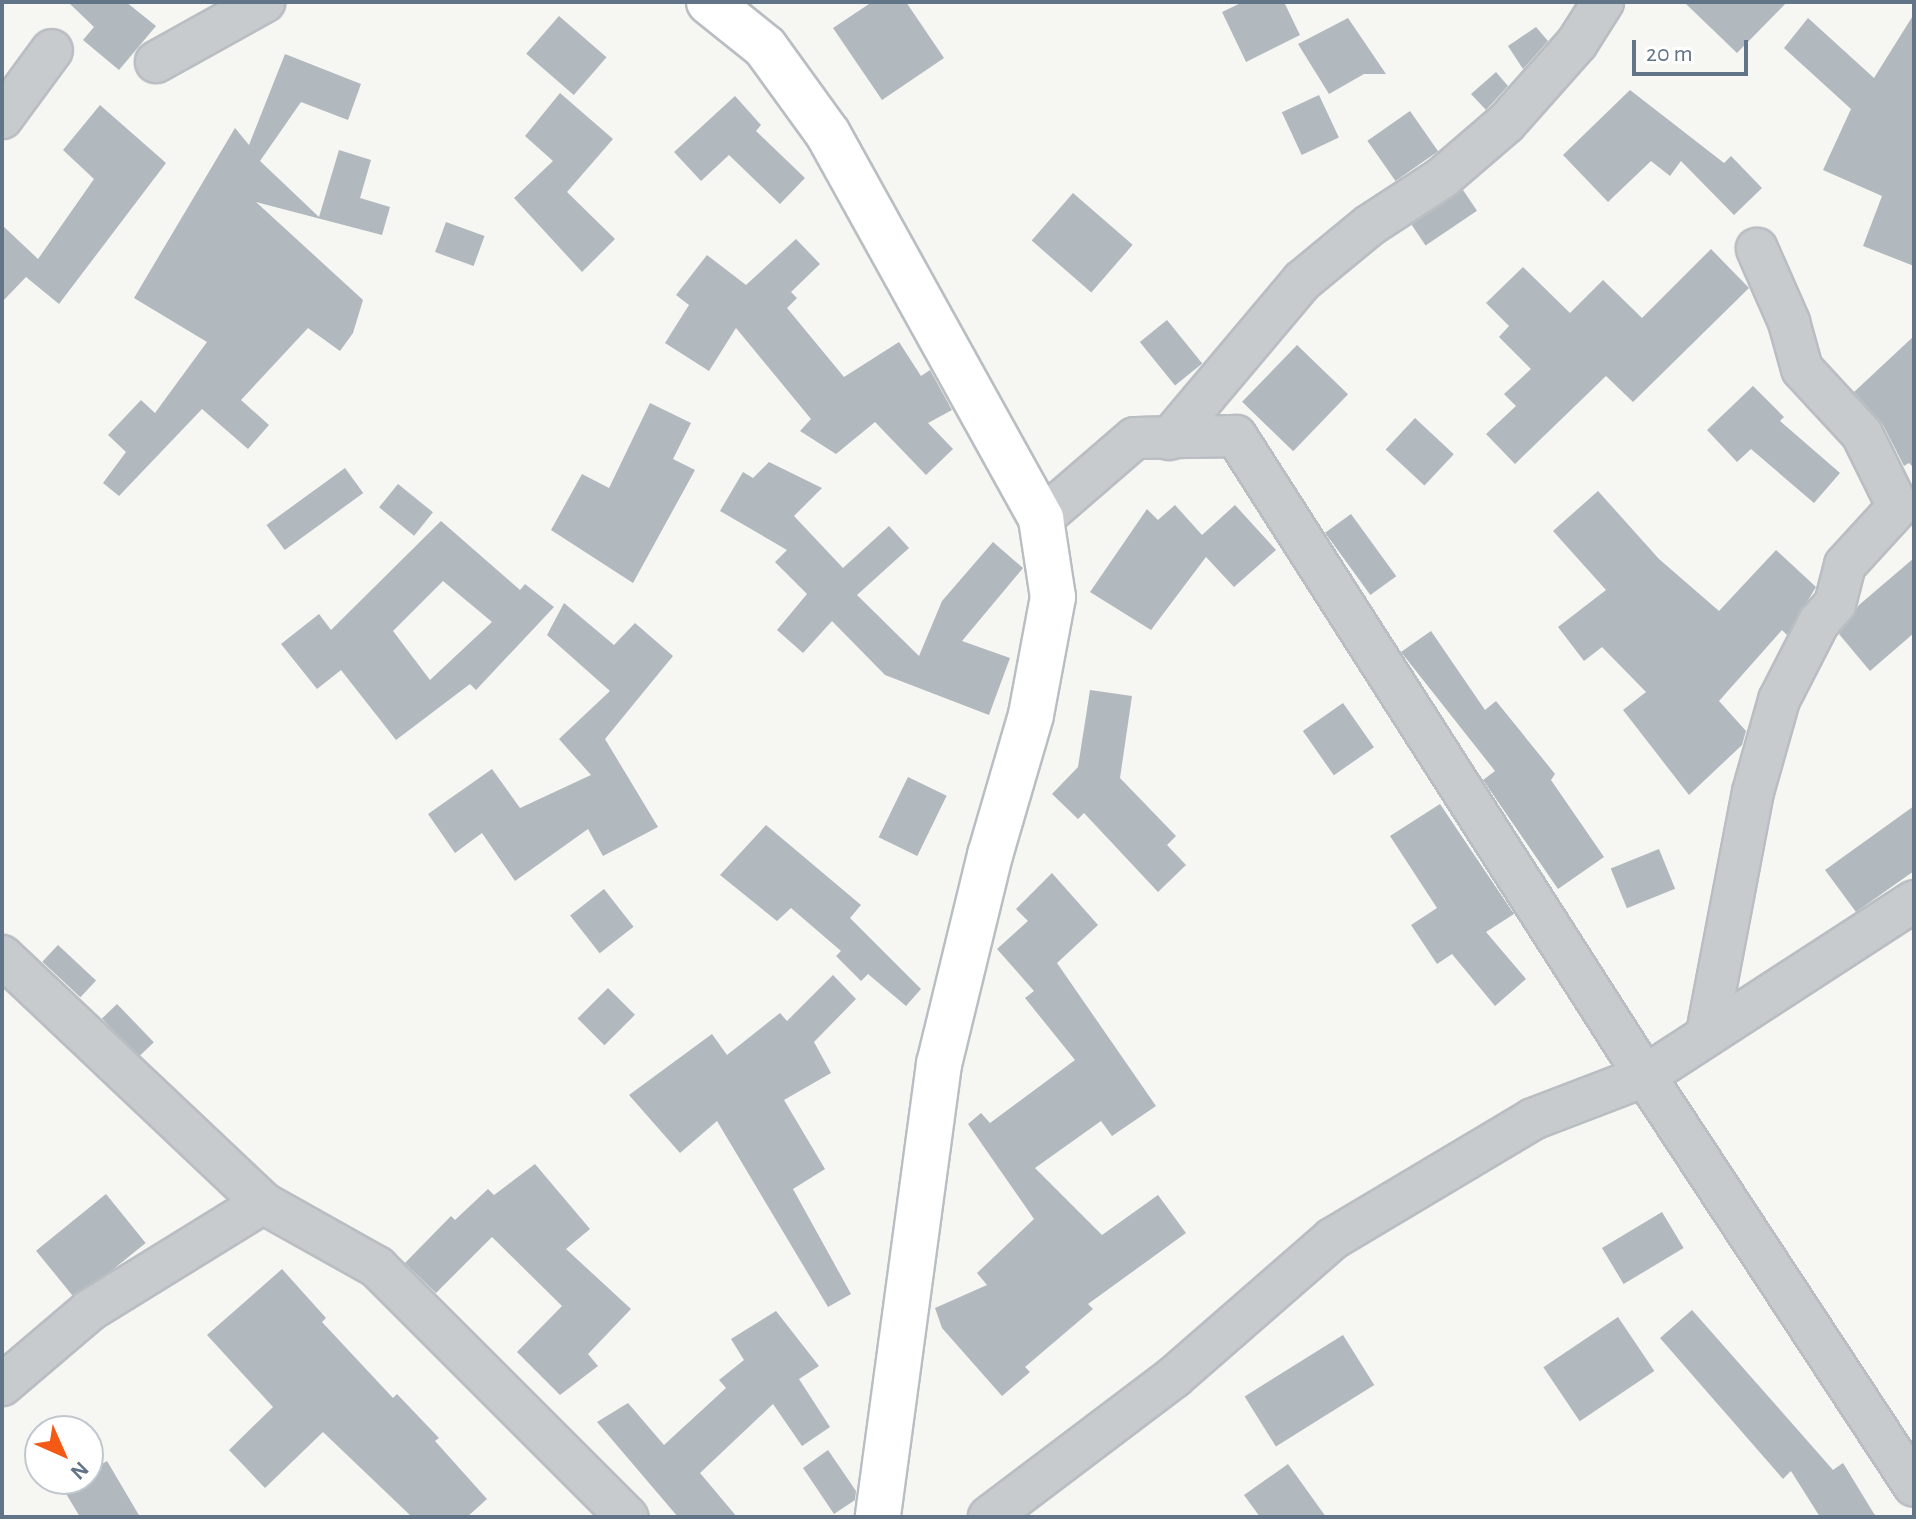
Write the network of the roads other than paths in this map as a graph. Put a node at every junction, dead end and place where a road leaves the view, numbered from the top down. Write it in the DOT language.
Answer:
graph roads {
  1 [pos="264,2"];
  2 [pos="709,2"];
  3 [pos="1603,2"];
  4 [pos="52,50"];
  5 [pos="156,62"];
  6 [pos="2,118"];
  7 [pos="1757,249"];
  8 [pos="1169,439"];
  9 [pos="1041,519"];
  10 [pos="1914,901"];
  11 [pos="2,956"];
  12 [pos="1707,1033"];
  13 [pos="1645,1076"];
  14 [pos="263,1203"];
  15 [pos="2,1385"];
  16 [pos="1914,1485"];
  17 [pos="627,1517"];
  18 [pos="878,1517"];
  19 [pos="989,1517"];
  1 -- 5 [label="street"];
  2 -- 9 [label="street"];
  3 -- 8 [label="street"];
  4 -- 6 [label="street"];
  7 -- 12 [label="street"];
  8 -- 9 [label="street"];
  8 -- 13 [label="street"];
  9 -- 18 [label="street"];
  10 -- 12 [label="street"];
  11 -- 14 [label="street"];
  12 -- 13 [label="street"];
  13 -- 16 [label="street"];
  13 -- 19 [label="street"];
  14 -- 15 [label="street"];
  14 -- 17 [label="street"];
}
